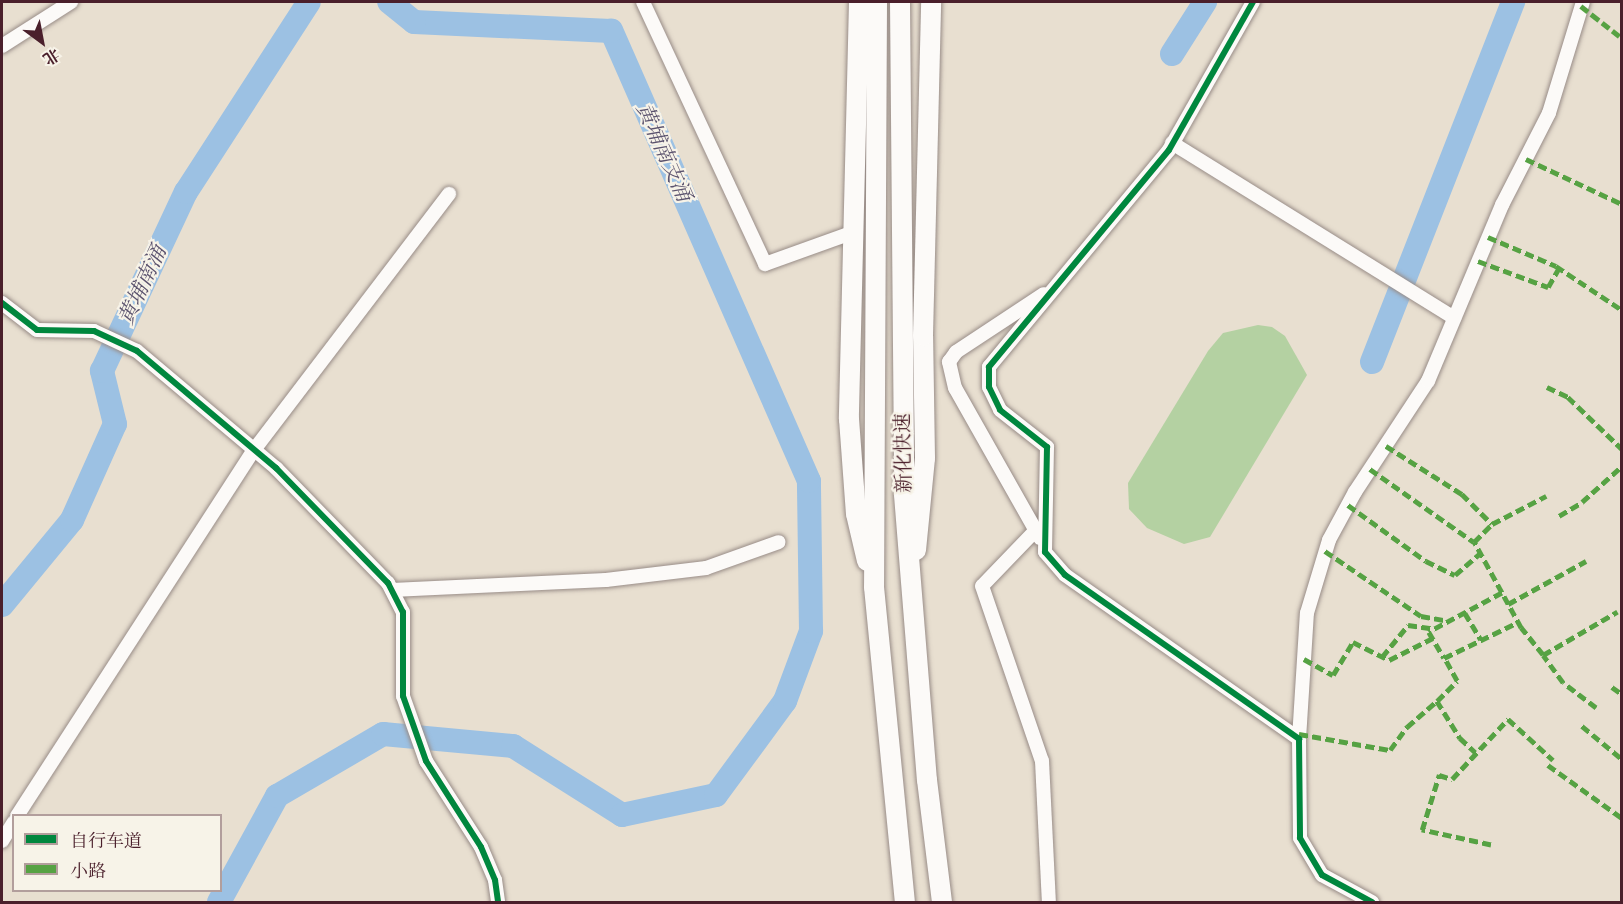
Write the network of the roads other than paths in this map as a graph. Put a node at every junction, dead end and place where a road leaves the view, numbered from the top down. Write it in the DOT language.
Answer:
graph roads {
  1 [pos="71,2"];
  2 [pos="643,2"];
  3 [pos="859,2"];
  4 [pos="877,2"];
  5 [pos="900,2"];
  6 [pos="931,2"];
  7 [pos="1253,2"];
  8 [pos="1583,2"];
  9 [pos="2,46"];
  10 [pos="1172,143"];
  11 [pos="449,194"];
  12 [pos="851,233"];
  13 [pos="1056,287"];
  14 [pos="2,303"];
  15 [pos="1454,318"];
  16 [pos="254,450"];
  17 [pos="1035,531"];
  18 [pos="779,542"];
  19 [pos="1045,546"];
  20 [pos="912,579"];
  21 [pos="874,587"];
  22 [pos="392,590"];
  23 [pos="1299,739"];
  24 [pos="18,814"];
  25 [pos="12,825"];
  26 [pos="2,841"];
  27 [pos="498,903"];
  28 [pos="905,903"];
  29 [pos="942,903"];
  30 [pos="1049,903"];
  31 [pos="1372,903"];
  1 -- 9 [label="street"];
  2 -- 12 [label="street"];
  3 -- 12 [label="highway"];
  4 -- 21 [label="highway, 新化快速"];
  5 -- 20 [label="highway, 新化快速"];
  6 -- 20 [label="highway"];
  7 -- 10 [label="street"];
  8 -- 15 [label="street"];
  10 -- 13 [label="street"];
  10 -- 15 [label="street"];
  11 -- 16 [label="street"];
  12 -- 21 [label="highway"];
  13 -- 17 [label="street"];
  13 -- 19 [label="street"];
  14 -- 16 [label="street"];
  15 -- 23 [label="street"];
  16 -- 22 [label="street"];
  16 -- 24 [label="street"];
  17 -- 19 [label="street"];
  17 -- 30 [label="street"];
  18 -- 22 [label="street"];
  19 -- 23 [label="street"];
  20 -- 29 [label="highway, 新化快速"];
  21 -- 28 [label="highway, 新化快速"];
  22 -- 27 [label="street"];
  23 -- 31 [label="street"];
  25 -- 26 [label="street"];
}
